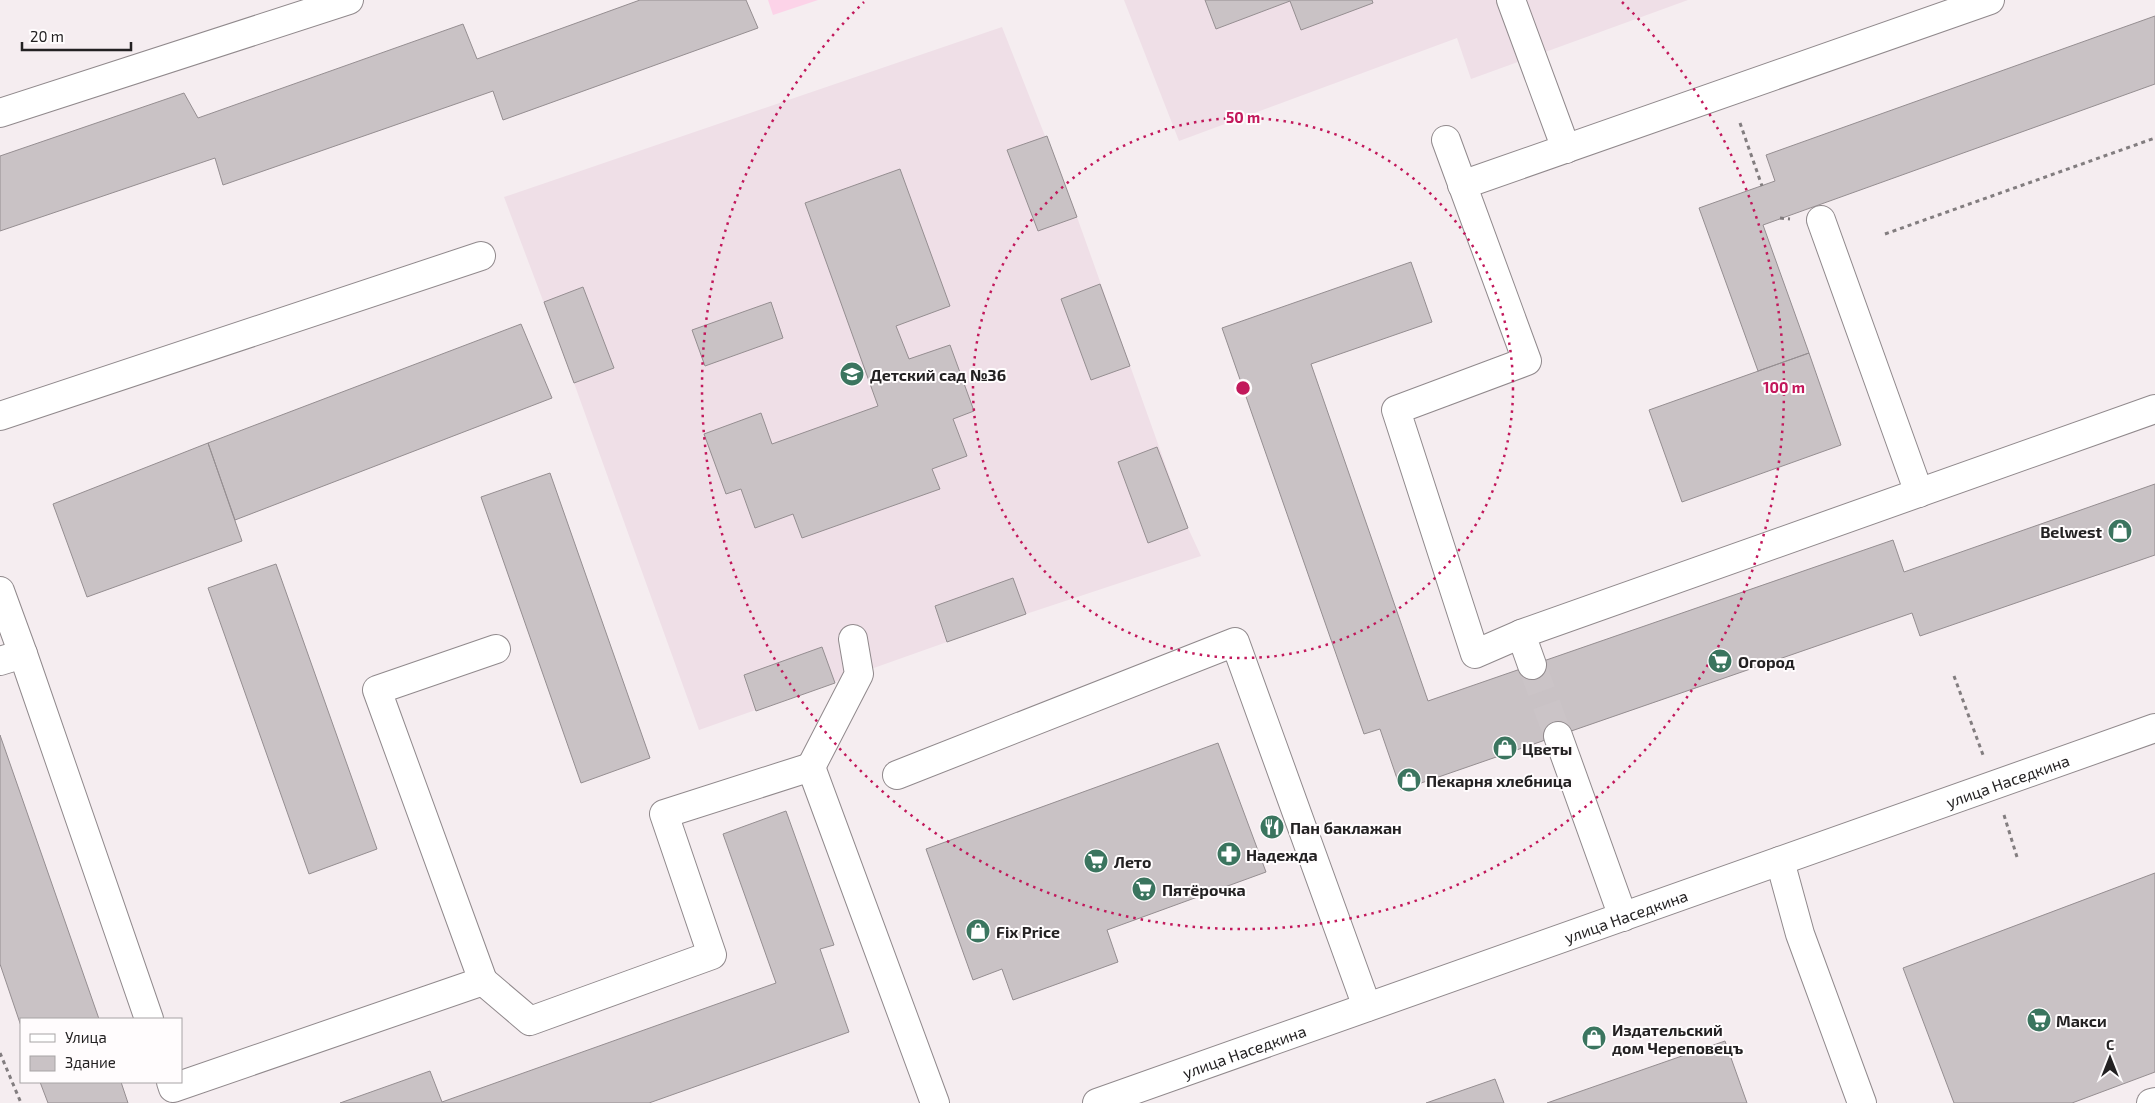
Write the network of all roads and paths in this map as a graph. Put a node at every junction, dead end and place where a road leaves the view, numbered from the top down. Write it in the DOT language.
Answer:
graph roads {
  1 [pos="349,0"];
  2 [pos="1511,0"];
  3 [pos="1990,0"];
  4 [pos="1728,92"];
  5 [pos="0,113"];
  6 [pos="2155,138"];
  7 [pos="1446,140"];
  8 [pos="1566,149"];
  9 [pos="1462,185"];
  10 [pos="1762,186"];
  11 [pos="1821,220"];
  12 [pos="1885,234"];
  13 [pos="481,256"];
  14 [pos="2155,409"];
  15 [pos="0,416"];
  16 [pos="1919,493"];
  17 [pos="0,590"];
  18 [pos="1521,634"];
  19 [pos="853,639"];
  20 [pos="496,649"];
  21 [pos="12,658"];
  22 [pos="1532,665"];
  23 [pos="2155,728"];
  24 [pos="1558,736"];
  25 [pos="811,767"];
  26 [pos="896,775"];
  27 [pos="1780,862"];
  28 [pos="1623,917"];
  29 [pos="483,981"];
  30 [pos="1367,1007"];
  31 [pos="149,1018"];
  32 [pos="0,1053"];
  33 [pos="171,1083"];
  34 [pos="21,1103"];
  35 [pos="935,1103"];
  36 [pos="1097,1103"];
  37 [pos="1862,1103"];
  1 -- 5 [label="street"];
  2 -- 8 [label="street"];
  3 -- 4 [label="street"];
  4 -- 8 [label="street"];
  4 -- 10 [label="path"];
  6 -- 12 [label="path"];
  7 -- 9 [label="street"];
  8 -- 9 [label="street"];
  9 -- 18 [label="street"];
  11 -- 16 [label="street"];
  13 -- 15 [label="street"];
  14 -- 16 [label="street"];
  16 -- 18 [label="street"];
  17 -- 21 [label="street"];
  18 -- 22 [label="street"];
  19 -- 25 [label="street"];
  20 -- 29 [label="street"];
  21 -- 31 [label="street"];
  23 -- 27 [label="street, улица Наседкина"];
  24 -- 28 [label="street"];
  25 -- 29 [label="street"];
  25 -- 35 [label="street"];
  26 -- 30 [label="street"];
  27 -- 28 [label="street, улица Наседкина"];
  27 -- 37 [label="street"];
  28 -- 30 [label="street, улица Наседкина"];
  29 -- 33 [label="street"];
  30 -- 36 [label="street, улица Наседкина"];
  32 -- 34 [label="path"];
}
